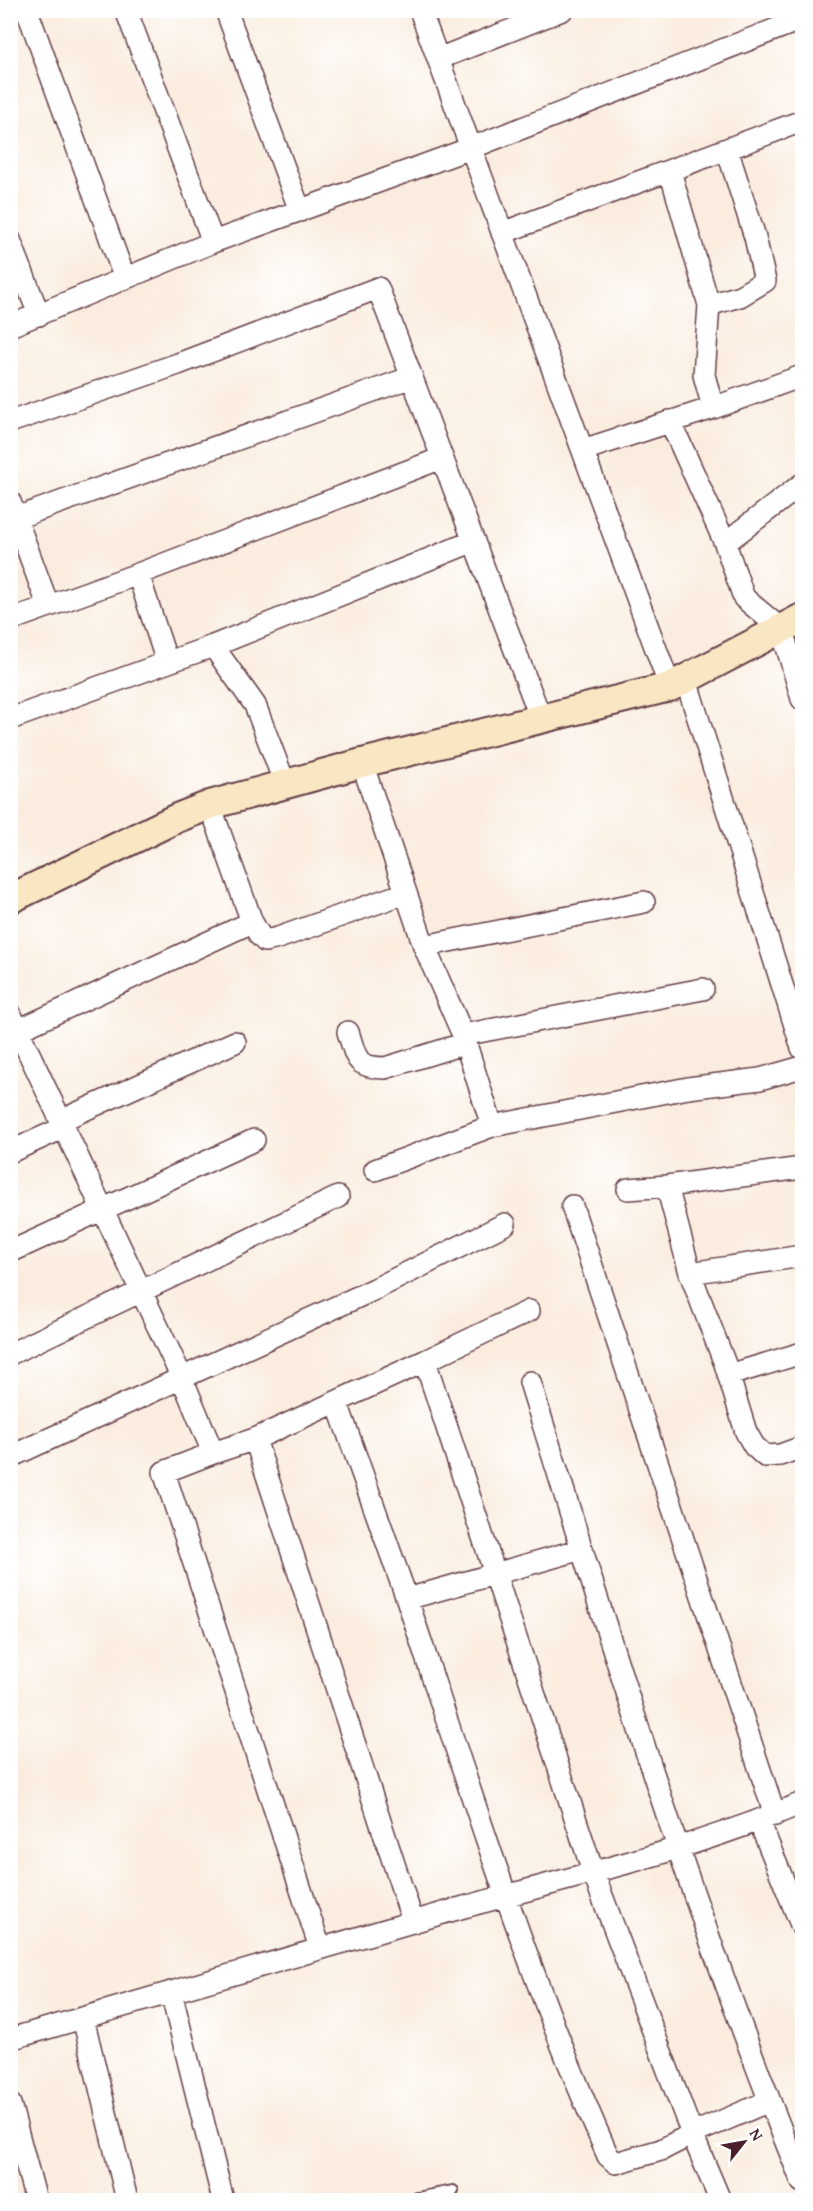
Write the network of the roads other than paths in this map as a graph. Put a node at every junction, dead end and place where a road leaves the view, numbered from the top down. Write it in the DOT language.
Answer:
graph roads {
  1 [pos="27,10"];
  2 [pos="126,10"];
  3 [pos="226,10"];
  4 [pos="420,10"];
  5 [pos="562,10"];
  6 [pos="802,19"];
  7 [pos="438,59"];
  8 [pos="802,122"];
  9 [pos="471,148"];
  10 [pos="727,149"];
  11 [pos="670,171"];
  12 [pos="300,211"];
  13 [pos="502,233"];
  14 [pos="10,240"];
  15 [pos="213,242"];
  16 [pos="125,279"];
  17 [pos="709,305"];
  18 [pos="39,315"];
  19 [pos="10,326"];
  20 [pos="802,376"];
  21 [pos="412,377"];
  22 [pos="714,408"];
  23 [pos="670,421"];
  24 [pos="10,422"];
  25 [pos="583,450"];
  26 [pos="442,458"];
  27 [pos="802,484"];
  28 [pos="13,510"];
  29 [pos="474,541"];
  30 [pos="725,543"];
  31 [pos="138,573"];
  32 [pos="48,605"];
  33 [pos="10,620"];
  34 [pos="792,624"];
  35 [pos="213,646"];
  36 [pos="167,662"];
  37 [pos="678,684"];
  38 [pos="802,699"];
  39 [pos="10,719"];
  40 [pos="541,719"];
  41 [pos="362,762"];
  42 [pos="285,784"];
  43 [pos="210,805"];
  44 [pos="405,892"];
  45 [pos="10,899"];
  46 [pos="644,902"];
  47 [pos="252,922"];
  48 [pos="424,946"];
  49 [pos="703,989"];
  50 [pos="13,1026"];
  51 [pos="348,1032"];
  52 [pos="465,1039"];
  53 [pos="235,1042"];
  54 [pos="802,1048"];
  55 [pos="802,1067"];
  56 [pos="63,1124"];
  57 [pos="492,1126"];
  58 [pos="254,1140"];
  59 [pos="10,1152"];
  60 [pos="802,1168"];
  61 [pos="375,1170"];
  62 [pos="667,1186"];
  63 [pos="628,1189"];
  64 [pos="338,1197"];
  65 [pos="572,1206"];
  66 [pos="103,1208"];
  67 [pos="505,1224"];
  68 [pos="10,1252"];
  69 [pos="802,1256"];
  70 [pos="690,1273"];
  71 [pos="142,1293"];
  72 [pos="529,1311"];
  73 [pos="802,1353"];
  74 [pos="10,1354"];
  75 [pos="425,1361"];
  76 [pos="729,1375"];
  77 [pos="182,1378"];
  78 [pos="530,1382"];
  79 [pos="337,1403"];
  80 [pos="255,1440"];
  81 [pos="802,1447"];
  82 [pos="213,1454"];
  83 [pos="10,1457"];
  84 [pos="582,1549"];
  85 [pos="494,1572"];
  86 [pos="407,1599"];
  87 [pos="802,1803"];
  88 [pos="767,1818"];
  89 [pos="679,1848"];
  90 [pos="593,1872"];
  91 [pos="504,1896"];
  92 [pos="413,1922"];
  93 [pos="802,1927"];
  94 [pos="320,1948"];
  95 [pos="171,1992"];
  96 [pos="83,2018"];
  97 [pos="10,2039"];
  98 [pos="770,2102"];
  99 [pos="10,2104"];
  100 [pos="692,2134"];
  101 [pos="802,2182"];
  102 [pos="453,2191"];
  103 [pos="36,2200"];
  104 [pos="127,2200"];
  105 [pos="223,2200"];
  106 [pos="408,2200"];
  107 [pos="720,2200"];
  1 -- 16 [label="street"];
  2 -- 15 [label="street"];
  3 -- 12 [label="street"];
  4 -- 7 [label="street"];
  5 -- 7 [label="street"];
  6 -- 9 [label="street"];
  7 -- 9 [label="street"];
  8 -- 10 [label="street"];
  9 -- 12 [label="street"];
  9 -- 13 [label="street"];
  10 -- 11 [label="street"];
  10 -- 17 [label="street"];
  11 -- 13 [label="street"];
  11 -- 17 [label="street"];
  12 -- 15 [label="street"];
  13 -- 25 [label="street"];
  14 -- 18 [label="street"];
  15 -- 16 [label="street"];
  16 -- 18 [label="street"];
  17 -- 22 [label="street"];
  18 -- 19 [label="street"];
  20 -- 22 [label="street"];
  21 -- 24 [label="street"];
  21 -- 26 [label="street"];
  21 -- 28 [label="street"];
  22 -- 23 [label="street"];
  23 -- 25 [label="street"];
  23 -- 30 [label="street"];
  25 -- 37 [label="street"];
  26 -- 29 [label="street"];
  26 -- 31 [label="street"];
  27 -- 30 [label="street"];
  28 -- 32 [label="street"];
  29 -- 35 [label="street"];
  29 -- 40 [label="street"];
  30 -- 34 [label="street"];
  31 -- 32 [label="street"];
  31 -- 36 [label="street"];
  32 -- 33 [label="street"];
  34 -- 37 [label="street"];
  34 -- 38 [label="street"];
  35 -- 36 [label="street"];
  35 -- 42 [label="street"];
  36 -- 39 [label="street"];
  37 -- 40 [label="street"];
  37 -- 54 [label="street"];
  40 -- 41 [label="street"];
  41 -- 42 [label="street"];
  41 -- 44 [label="street"];
  42 -- 43 [label="street"];
  43 -- 45 [label="street"];
  43 -- 47 [label="street"];
  44 -- 47 [label="street"];
  44 -- 48 [label="street"];
  46 -- 48 [label="street"];
  47 -- 50 [label="street"];
  48 -- 52 [label="street"];
  49 -- 52 [label="street"];
  50 -- 56 [label="street"];
  51 -- 52 [label="street"];
  52 -- 57 [label="street"];
  53 -- 56 [label="street"];
  55 -- 57 [label="street"];
  56 -- 59 [label="street"];
  56 -- 66 [label="street"];
  57 -- 61 [label="street"];
  58 -- 66 [label="street"];
  60 -- 62 [label="street"];
  62 -- 63 [label="street"];
  62 -- 70 [label="street"];
  64 -- 71 [label="street"];
  65 -- 88 [label="street"];
  66 -- 68 [label="street"];
  66 -- 71 [label="street"];
  67 -- 77 [label="street"];
  69 -- 70 [label="street"];
  70 -- 76 [label="street"];
  71 -- 74 [label="street"];
  71 -- 77 [label="street"];
  72 -- 75 [label="street"];
  73 -- 76 [label="street"];
  75 -- 79 [label="street"];
  75 -- 85 [label="street"];
  76 -- 81 [label="street"];
  77 -- 82 [label="street"];
  77 -- 83 [label="street"];
  78 -- 84 [label="street"];
  79 -- 80 [label="street"];
  79 -- 86 [label="street"];
  80 -- 82 [label="street"];
  80 -- 92 [label="street"];
  82 -- 94 [label="street"];
  84 -- 85 [label="street"];
  84 -- 89 [label="street"];
  85 -- 86 [label="street"];
  85 -- 90 [label="street"];
  86 -- 91 [label="street"];
  87 -- 88 [label="street"];
  88 -- 89 [label="street"];
  88 -- 93 [label="street"];
  89 -- 90 [label="street"];
  89 -- 98 [label="street"];
  90 -- 91 [label="street"];
  90 -- 100 [label="street"];
  91 -- 92 [label="street"];
  91 -- 100 [label="street"];
  92 -- 94 [label="street"];
  94 -- 95 [label="street"];
  95 -- 96 [label="street"];
  95 -- 105 [label="street"];
  96 -- 97 [label="street"];
  96 -- 104 [label="street"];
  98 -- 100 [label="street"];
  98 -- 101 [label="street"];
  99 -- 103 [label="street"];
  100 -- 107 [label="street"];
  102 -- 106 [label="lane"];
}
